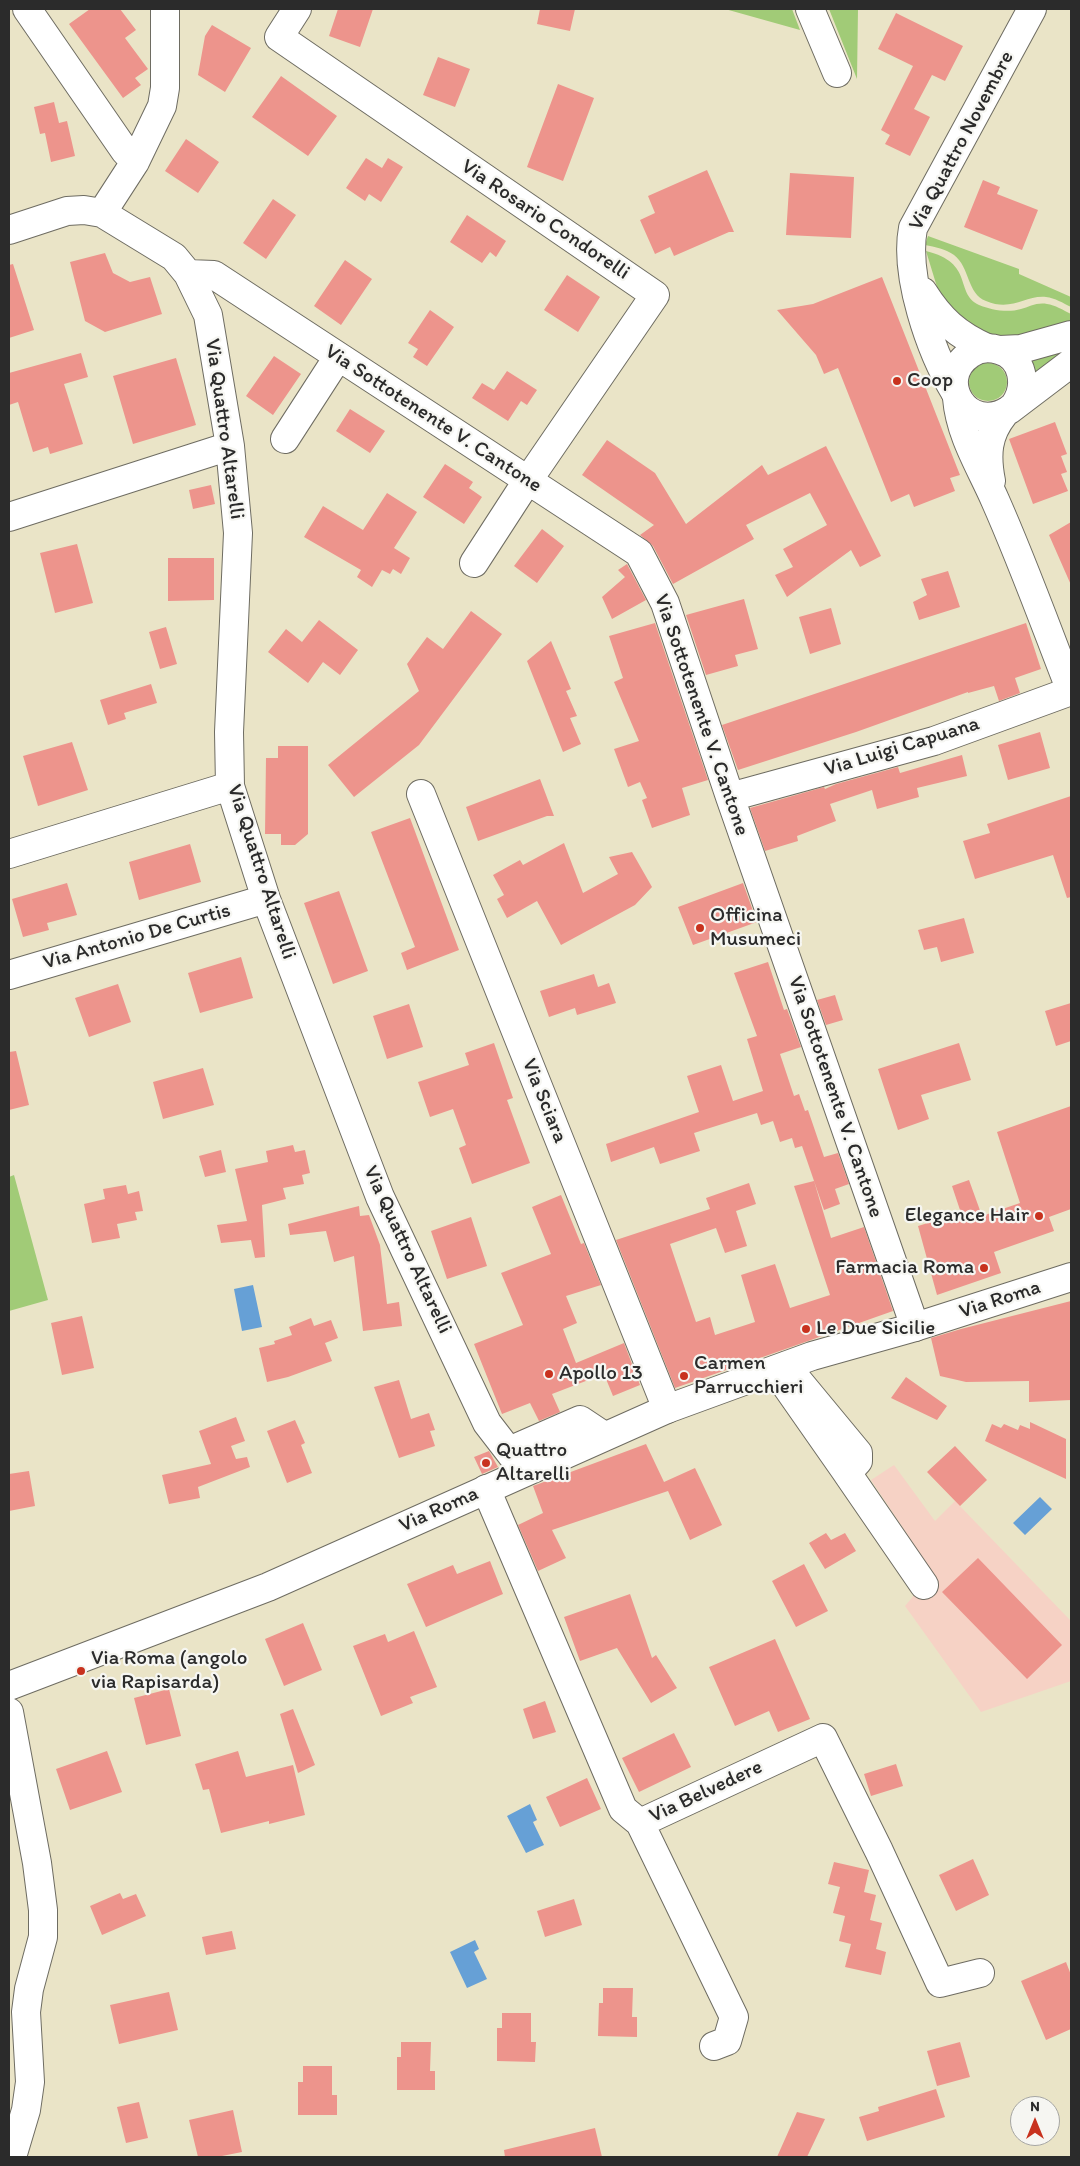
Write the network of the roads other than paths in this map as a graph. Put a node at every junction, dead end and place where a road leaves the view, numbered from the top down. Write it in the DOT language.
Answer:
graph roads {
  1 [pos="27,9"];
  2 [pos="165,9"];
  3 [pos="297,9"];
  4 [pos="810,9"];
  5 [pos="1032,9"];
  6 [pos="838,73"];
  7 [pos="135,162"];
  8 [pos="102,213"];
  9 [pos="9,230"];
  10 [pos="188,274"];
  11 [pos="914,278"];
  12 [pos="1071,335"];
  13 [pos="993,349"];
  14 [pos="338,357"];
  15 [pos="1071,363"];
  16 [pos="956,395"];
  17 [pos="1009,410"];
  18 [pos="285,439"];
  19 [pos="230,446"];
  20 [pos="528,481"];
  21 [pos="995,500"];
  22 [pos="9,516"];
  23 [pos="474,563"];
  24 [pos="1071,691"];
  25 [pos="230,786"];
  26 [pos="421,794"];
  27 [pos="730,797"];
  28 [pos="9,854"];
  29 [pos="266,899"];
  30 [pos="9,976"];
  31 [pos="1071,1277"];
  32 [pos="915,1327"];
  33 [pos="781,1368"];
  34 [pos="667,1409"];
  35 [pos="517,1461"];
  36 [pos="486,1489"];
  37 [pos="924,1585"];
  38 [pos="9,1686"];
  39 [pos="9,1712"];
  40 [pos="640,1823"];
  41 [pos="980,1972"];
  42 [pos="714,2046"];
  43 [pos="12,2157"];
  1 -- 7 [label="street"];
  2 -- 7 [label="street"];
  3 -- 20 [label="street, Via Rosario Condorelli"];
  4 -- 6 [label="street"];
  5 -- 11 [label="street, Via Quattro Novembre"];
  7 -- 8 [label="street"];
  8 -- 9 [label="street"];
  8 -- 10 [label="street, Via Quattro Altarelli"];
  10 -- 14 [label="street, Via Sottotenente V. Cantone"];
  10 -- 19 [label="street, Via Quattro Altarelli"];
  11 -- 13 [label="street"];
  11 -- 16 [label="street, Via Quattro Novembre"];
  12 -- 13 [label="street"];
  13 -- 16 [label="street"];
  13 -- 17 [label="street"];
  14 -- 18 [label="street"];
  14 -- 20 [label="street, Via Sottotenente V. Cantone"];
  15 -- 17 [label="street"];
  16 -- 17 [label="street"];
  16 -- 21 [label="street"];
  17 -- 21 [label="street"];
  19 -- 22 [label="street"];
  19 -- 25 [label="street, Via Quattro Altarelli"];
  20 -- 23 [label="street"];
  20 -- 27 [label="street, Via Sottotenente V. Cantone"];
  21 -- 24 [label="street"];
  24 -- 27 [label="street, Via Luigi Capuana"];
  25 -- 28 [label="street"];
  25 -- 29 [label="street, Via Quattro Altarelli"];
  26 -- 34 [label="street, Via Sciara"];
  27 -- 32 [label="street, Via Sottotenente V. Cantone"];
  29 -- 30 [label="street, Via Antonio De Curtis"];
  29 -- 35 [label="street, Via Quattro Altarelli"];
  31 -- 32 [label="street, Via Roma"];
  32 -- 33 [label="street, Via Roma"];
  33 -- 34 [label="street, Via Roma"];
  33 -- 37 [label="street"];
  34 -- 35 [label="street, Via Roma"];
  35 -- 36 [label="street, Via Roma"];
  36 -- 38 [label="street, Via Roma"];
  36 -- 40 [label="street, Via Belvedere"];
  39 -- 43 [label="street"];
  40 -- 41 [label="street, Via Belvedere"];
  40 -- 42 [label="street"];
}
